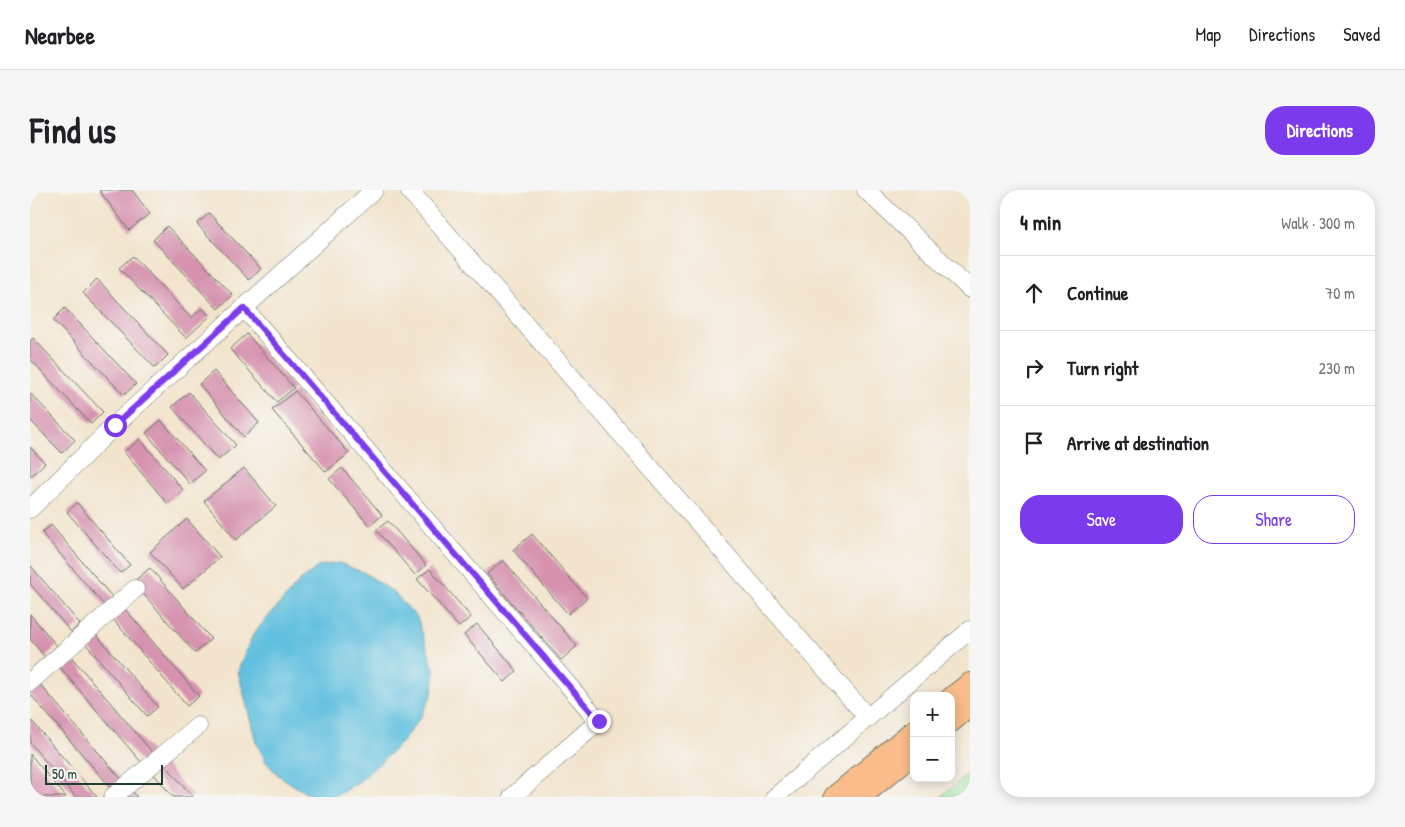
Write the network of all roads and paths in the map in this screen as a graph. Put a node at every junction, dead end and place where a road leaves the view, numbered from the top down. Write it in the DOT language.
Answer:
graph roads {
  1 [pos="374,190"];
  2 [pos="409,190"];
  3 [pos="866,190"];
  4 [pos="970,289"];
  5 [pos="244,308"];
  6 [pos="30,509"];
  7 [pos="135,589"];
  8 [pos="970,630"];
  9 [pos="30,682"];
  10 [pos="970,684"];
  11 [pos="955,696"];
  12 [pos="970,705"];
  13 [pos="868,718"];
  14 [pos="955,718"];
  15 [pos="198,726"];
  16 [pos="910,734"];
  17 [pos="910,755"];
  18 [pos="114,797"];
  19 [pos="512,797"];
  20 [pos="775,797"];
  21 [pos="835,797"];
  22 [pos="860,797"];
  1 -- 5 [label="street"];
  2 -- 13 [label="street"];
  3 -- 4 [label="street"];
  5 -- 6 [label="street"];
  5 -- 19 [label="street"];
  7 -- 9 [label="street"];
  8 -- 13 [label="street"];
  10 -- 11 [label="main road"];
  12 -- 14 [label="main road"];
  13 -- 20 [label="street"];
  15 -- 18 [label="street"];
  16 -- 21 [label="main road"];
  17 -- 22 [label="main road"];
}
